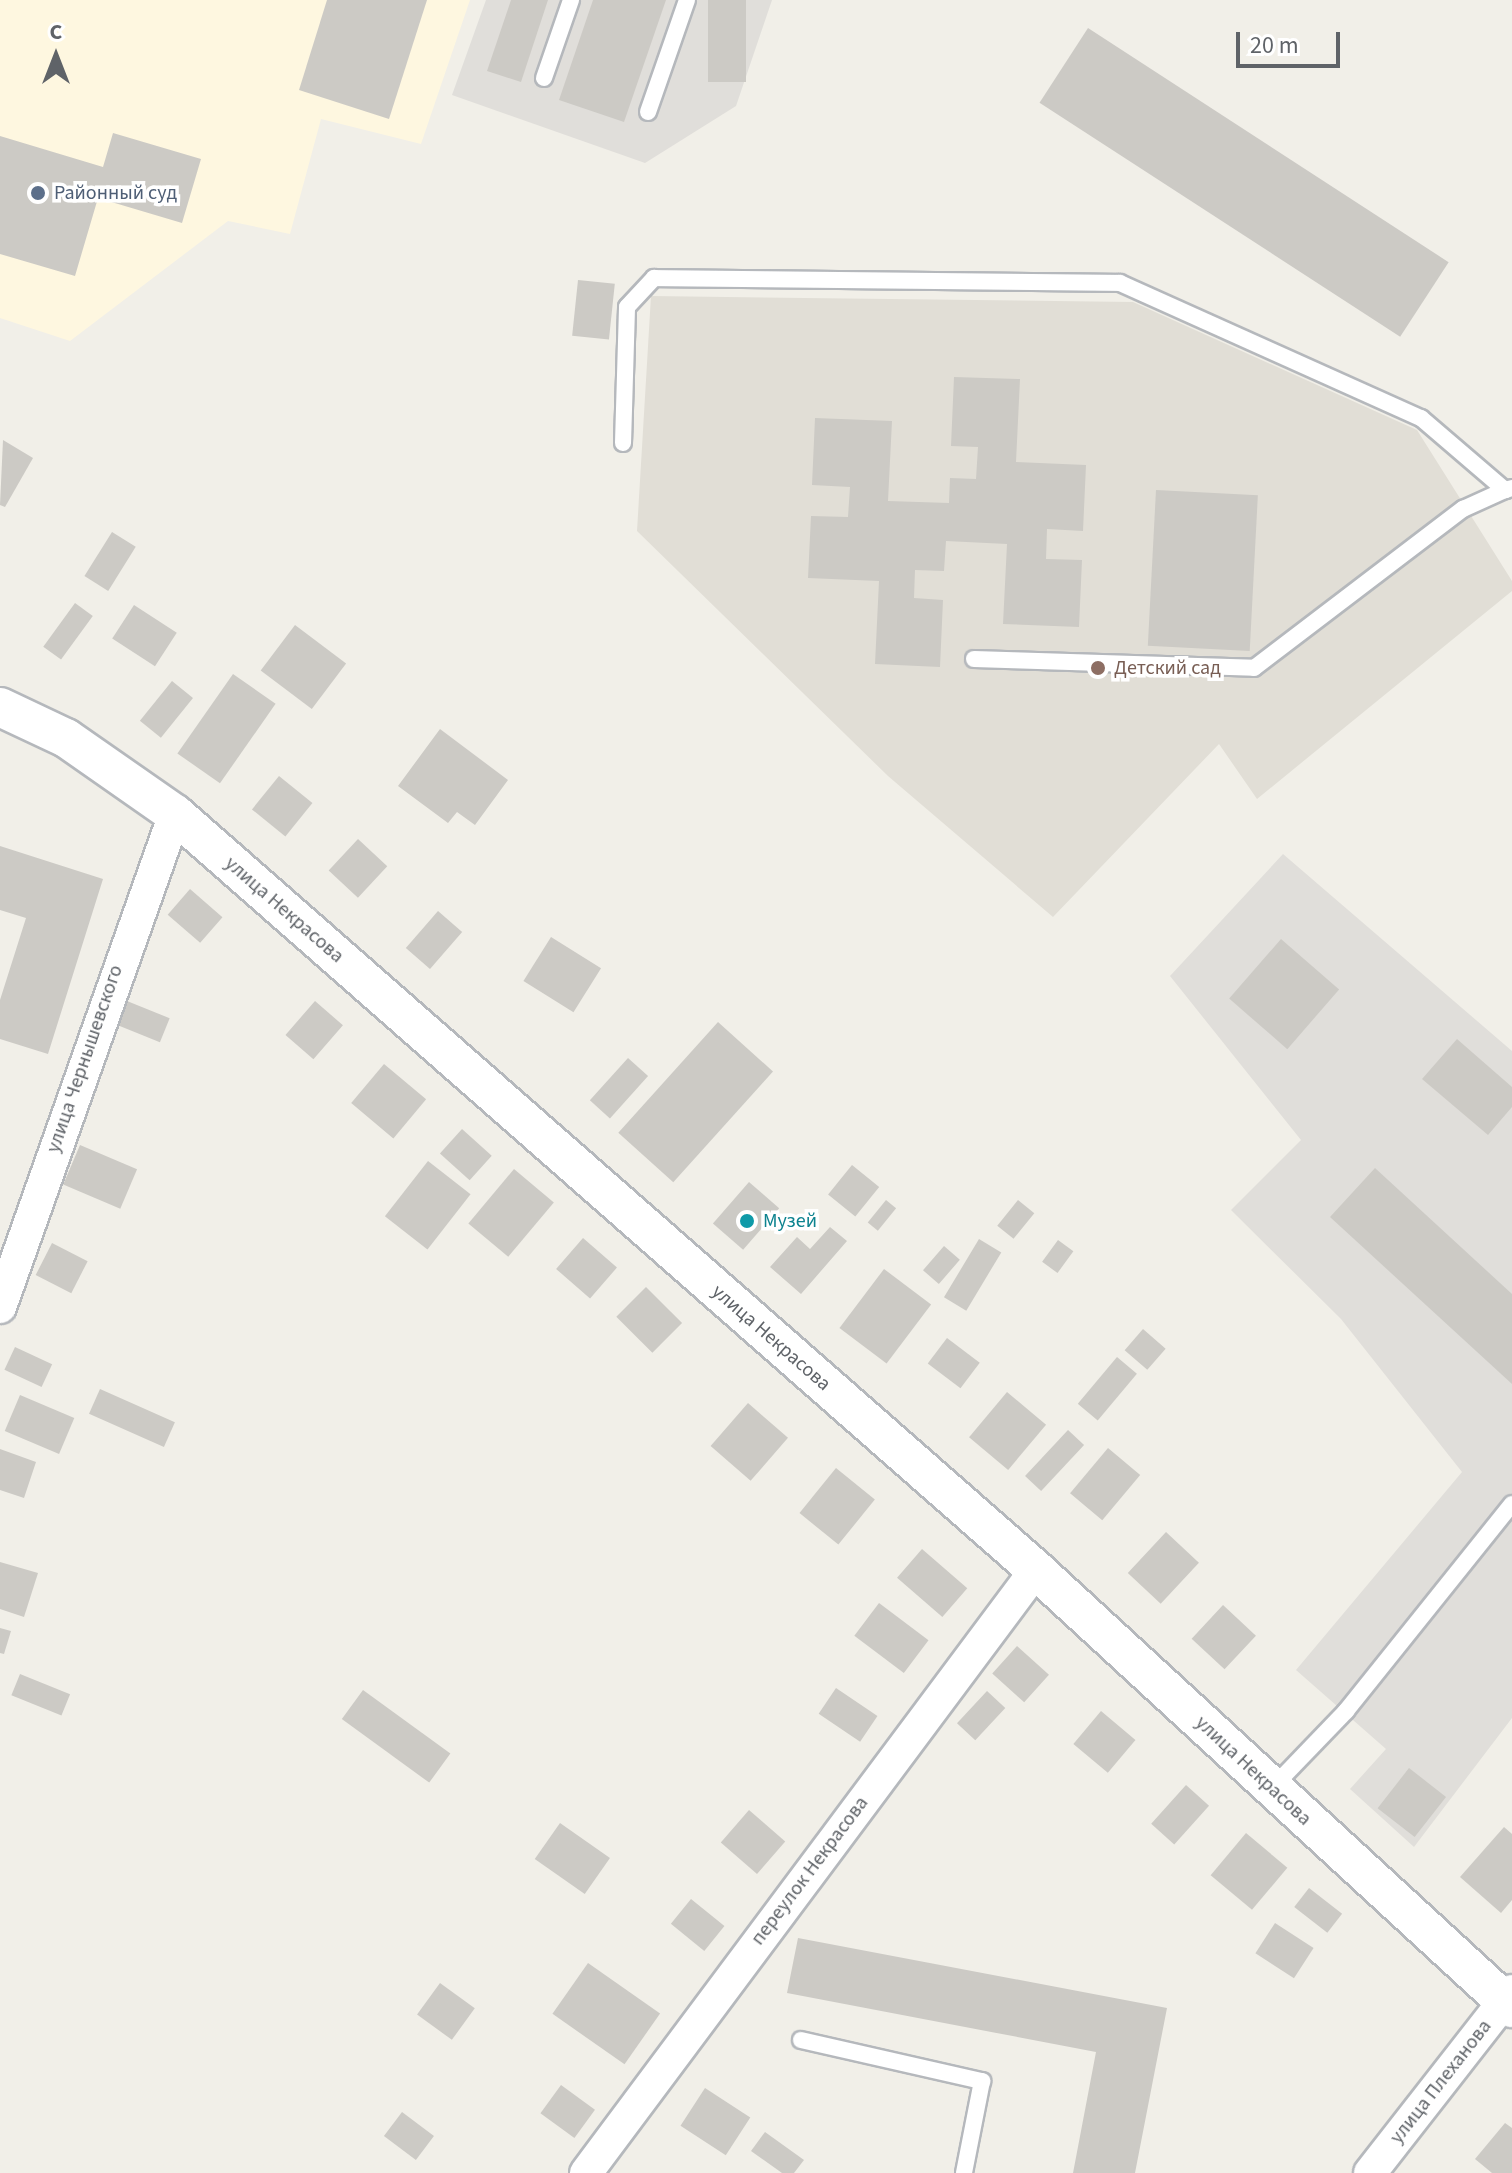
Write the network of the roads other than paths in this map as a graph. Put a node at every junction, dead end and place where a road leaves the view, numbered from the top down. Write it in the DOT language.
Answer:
graph roads {
  1 [pos="571,0"];
  2 [pos="687,0"];
  3 [pos="544,78"];
  4 [pos="648,112"];
  5 [pos="623,443"];
  6 [pos="1508,489"];
  7 [pos="974,659"];
  8 [pos="0,707"];
  9 [pos="175,814"];
  10 [pos="0,1307"];
  11 [pos="1512,1504"];
  12 [pos="1036,1570"];
  13 [pos="1272,1788"];
  14 [pos="1509,2000"];
  15 [pos="801,2040"];
  16 [pos="586,2173"];
  17 [pos="964,2173"];
  18 [pos="1370,2173"];
  1 -- 3 [label="lane"];
  2 -- 4 [label="lane"];
  5 -- 6 [label="lane"];
  6 -- 7 [label="lane"];
  8 -- 9 [label="street, улица Некрасова"];
  9 -- 10 [label="street, улица Чернышевского"];
  9 -- 12 [label="street, улица Некрасова"];
  11 -- 13 [label="lane"];
  12 -- 13 [label="street, улица Некрасова"];
  12 -- 16 [label="street, переулок Некрасова"];
  13 -- 14 [label="street, улица Некрасова"];
  14 -- 18 [label="street, улица Плеханова"];
  15 -- 17 [label="lane"];
}
